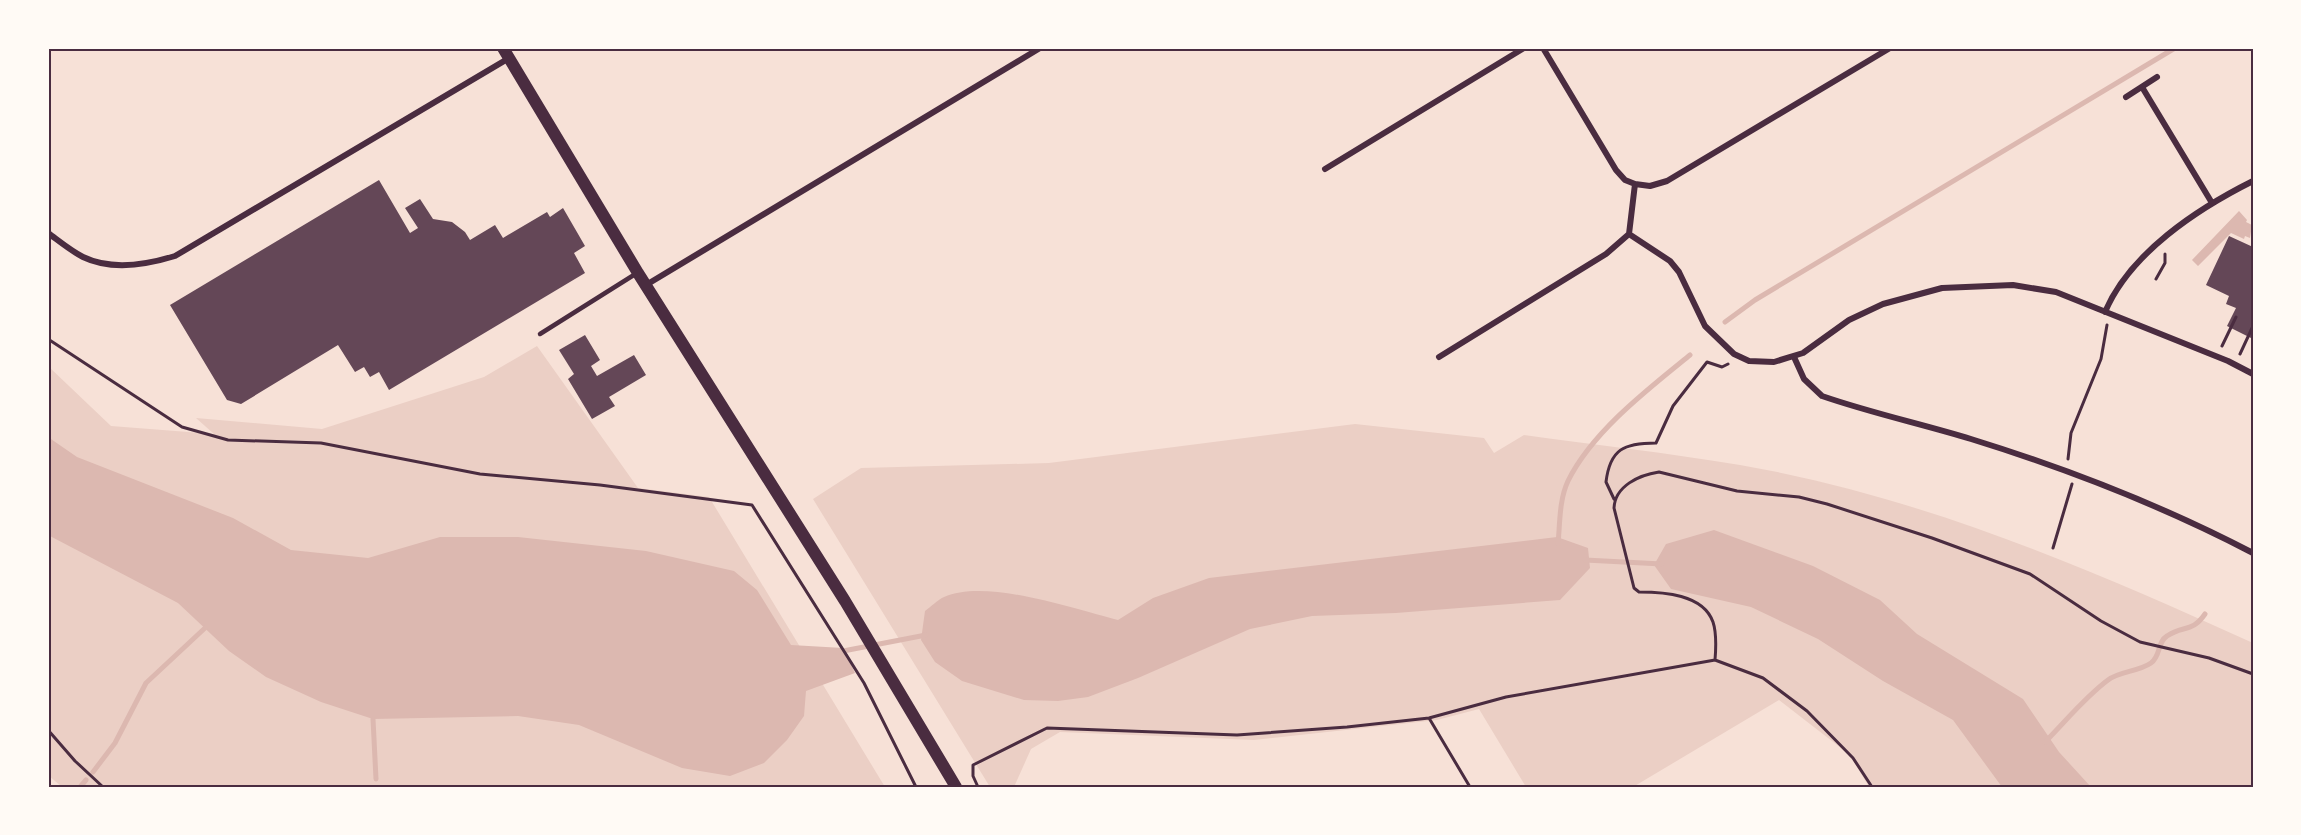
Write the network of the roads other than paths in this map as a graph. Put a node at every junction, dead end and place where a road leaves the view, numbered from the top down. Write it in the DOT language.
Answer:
graph roads {
  1 [pos="1040,48"];
  2 [pos="1524,48"];
  3 [pos="1543,48"];
  4 [pos="1890,48"];
  5 [pos="506,53"];
  6 [pos="2157,77"];
  7 [pos="2142,87"];
  8 [pos="2126,97"];
  9 [pos="1325,169"];
  10 [pos="2253,181"];
  11 [pos="1635,184"];
  12 [pos="2212,203"];
  13 [pos="48,233"];
  14 [pos="1629,234"];
  15 [pos="638,273"];
  16 [pos="646,286"];
  17 [pos="2105,312"];
  18 [pos="540,334"];
  19 [pos="1439,357"];
  20 [pos="1794,357"];
  21 [pos="2253,374"];
  22 [pos="2253,553"];
  23 [pos="946,769"];
  24 [pos="945,787"];
  25 [pos="956,787"];
  1 -- 16 [label="street"];
  2 -- 9 [label="street"];
  3 -- 11 [label="street"];
  4 -- 11 [label="street"];
  5 -- 13 [label="street"];
  5 -- 15 [label="main road"];
  6 -- 7 [label="street"];
  7 -- 8 [label="street"];
  7 -- 12 [label="street"];
  10 -- 12 [label="street"];
  11 -- 14 [label="street"];
  12 -- 17 [label="street"];
  14 -- 19 [label="street"];
  14 -- 20 [label="street"];
  15 -- 16 [label="main road"];
  15 -- 18 [label="lane"];
  16 -- 23 [label="main road"];
  17 -- 20 [label="street"];
  17 -- 21 [label="street"];
  20 -- 22 [label="street"];
  23 -- 24 [label="main road"];
  23 -- 25 [label="main road"];
}
